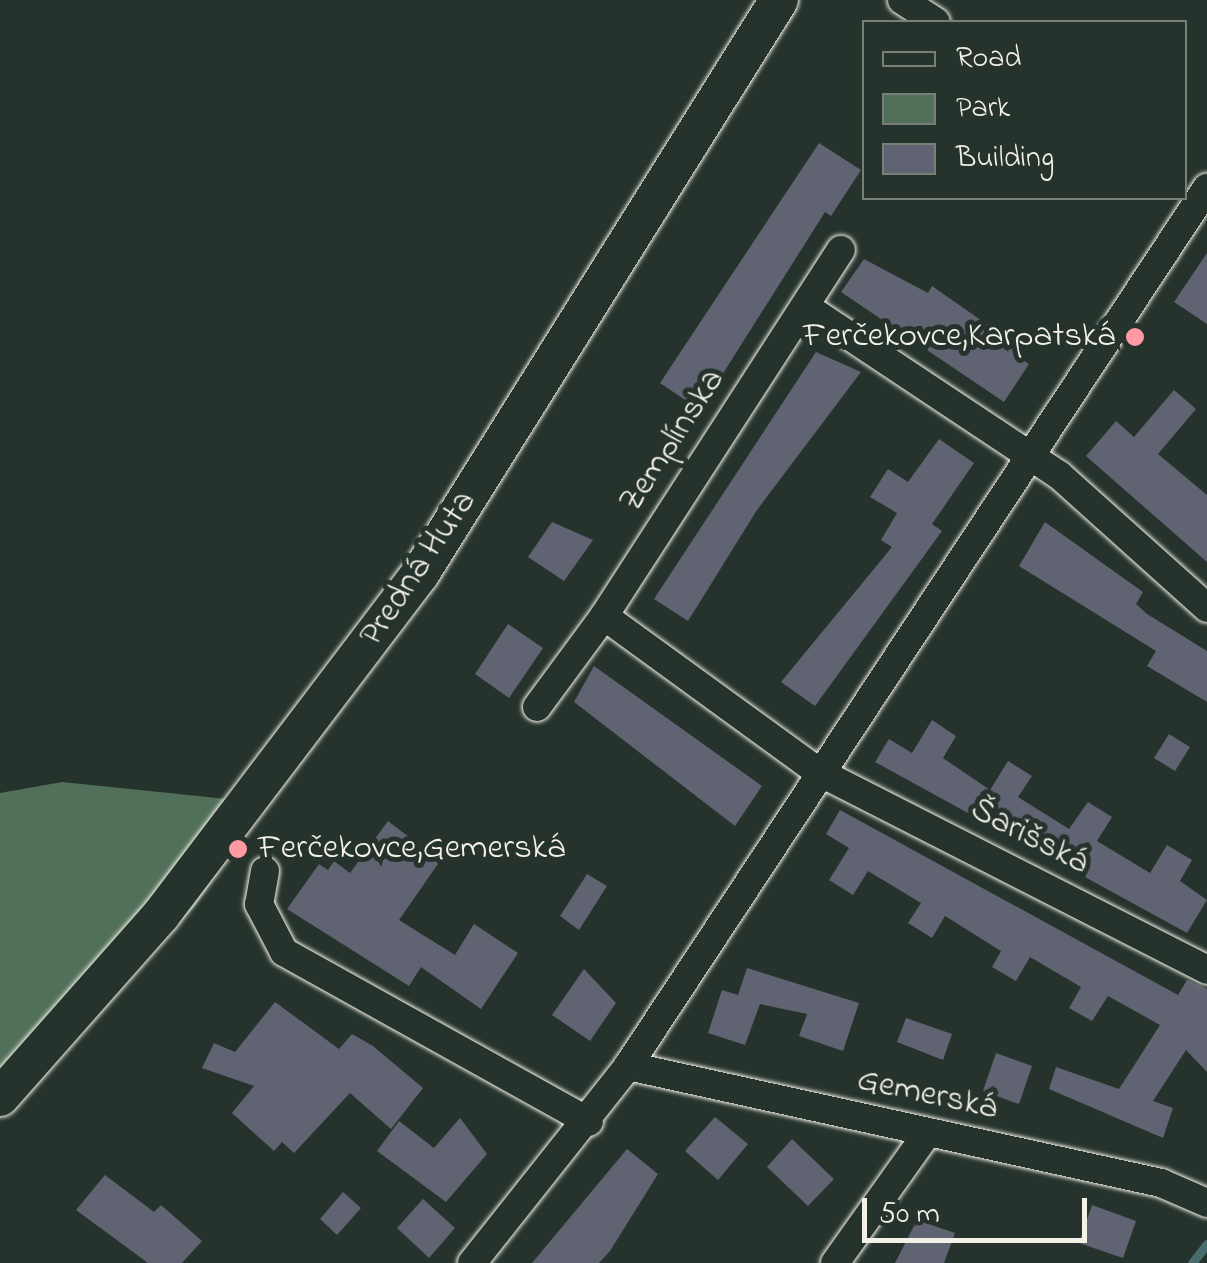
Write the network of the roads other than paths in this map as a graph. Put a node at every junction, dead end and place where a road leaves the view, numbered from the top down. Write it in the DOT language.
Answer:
graph roads {
  1 [pos="779,0"];
  2 [pos="902,0"];
  3 [pos="933,20"];
  4 [pos="1200,194"];
  5 [pos="841,250"];
  6 [pos="806,307"];
  7 [pos="1032,455"];
  8 [pos="1207,608"];
  9 [pos="604,616"];
  10 [pos="537,707"];
  11 [pos="817,771"];
  12 [pos="265,871"];
  13 [pos="1207,970"];
  14 [pos="628,1066"];
  15 [pos="0,1097"];
  16 [pos="589,1122"];
  17 [pos="926,1135"];
  18 [pos="1207,1203"];
  19 [pos="472,1263"];
  20 [pos="835,1263"];
  1 -- 15 [label="main road, Predná Huta"];
  2 -- 3 [label="street"];
  4 -- 7 [label="street"];
  5 -- 6 [label="street, Zemplínska"];
  6 -- 7 [label="street"];
  6 -- 9 [label="street, Zemplínska"];
  7 -- 8 [label="street"];
  7 -- 11 [label="street"];
  9 -- 10 [label="street, Zemplínska"];
  9 -- 11 [label="street, Šarišská"];
  11 -- 13 [label="street, Šarišská"];
  11 -- 14 [label="street"];
  12 -- 16 [label="street"];
  14 -- 16 [label="street"];
  14 -- 17 [label="street, Gemerská"];
  16 -- 19 [label="street"];
  17 -- 18 [label="street, Gemerská"];
  17 -- 20 [label="street"];
}
